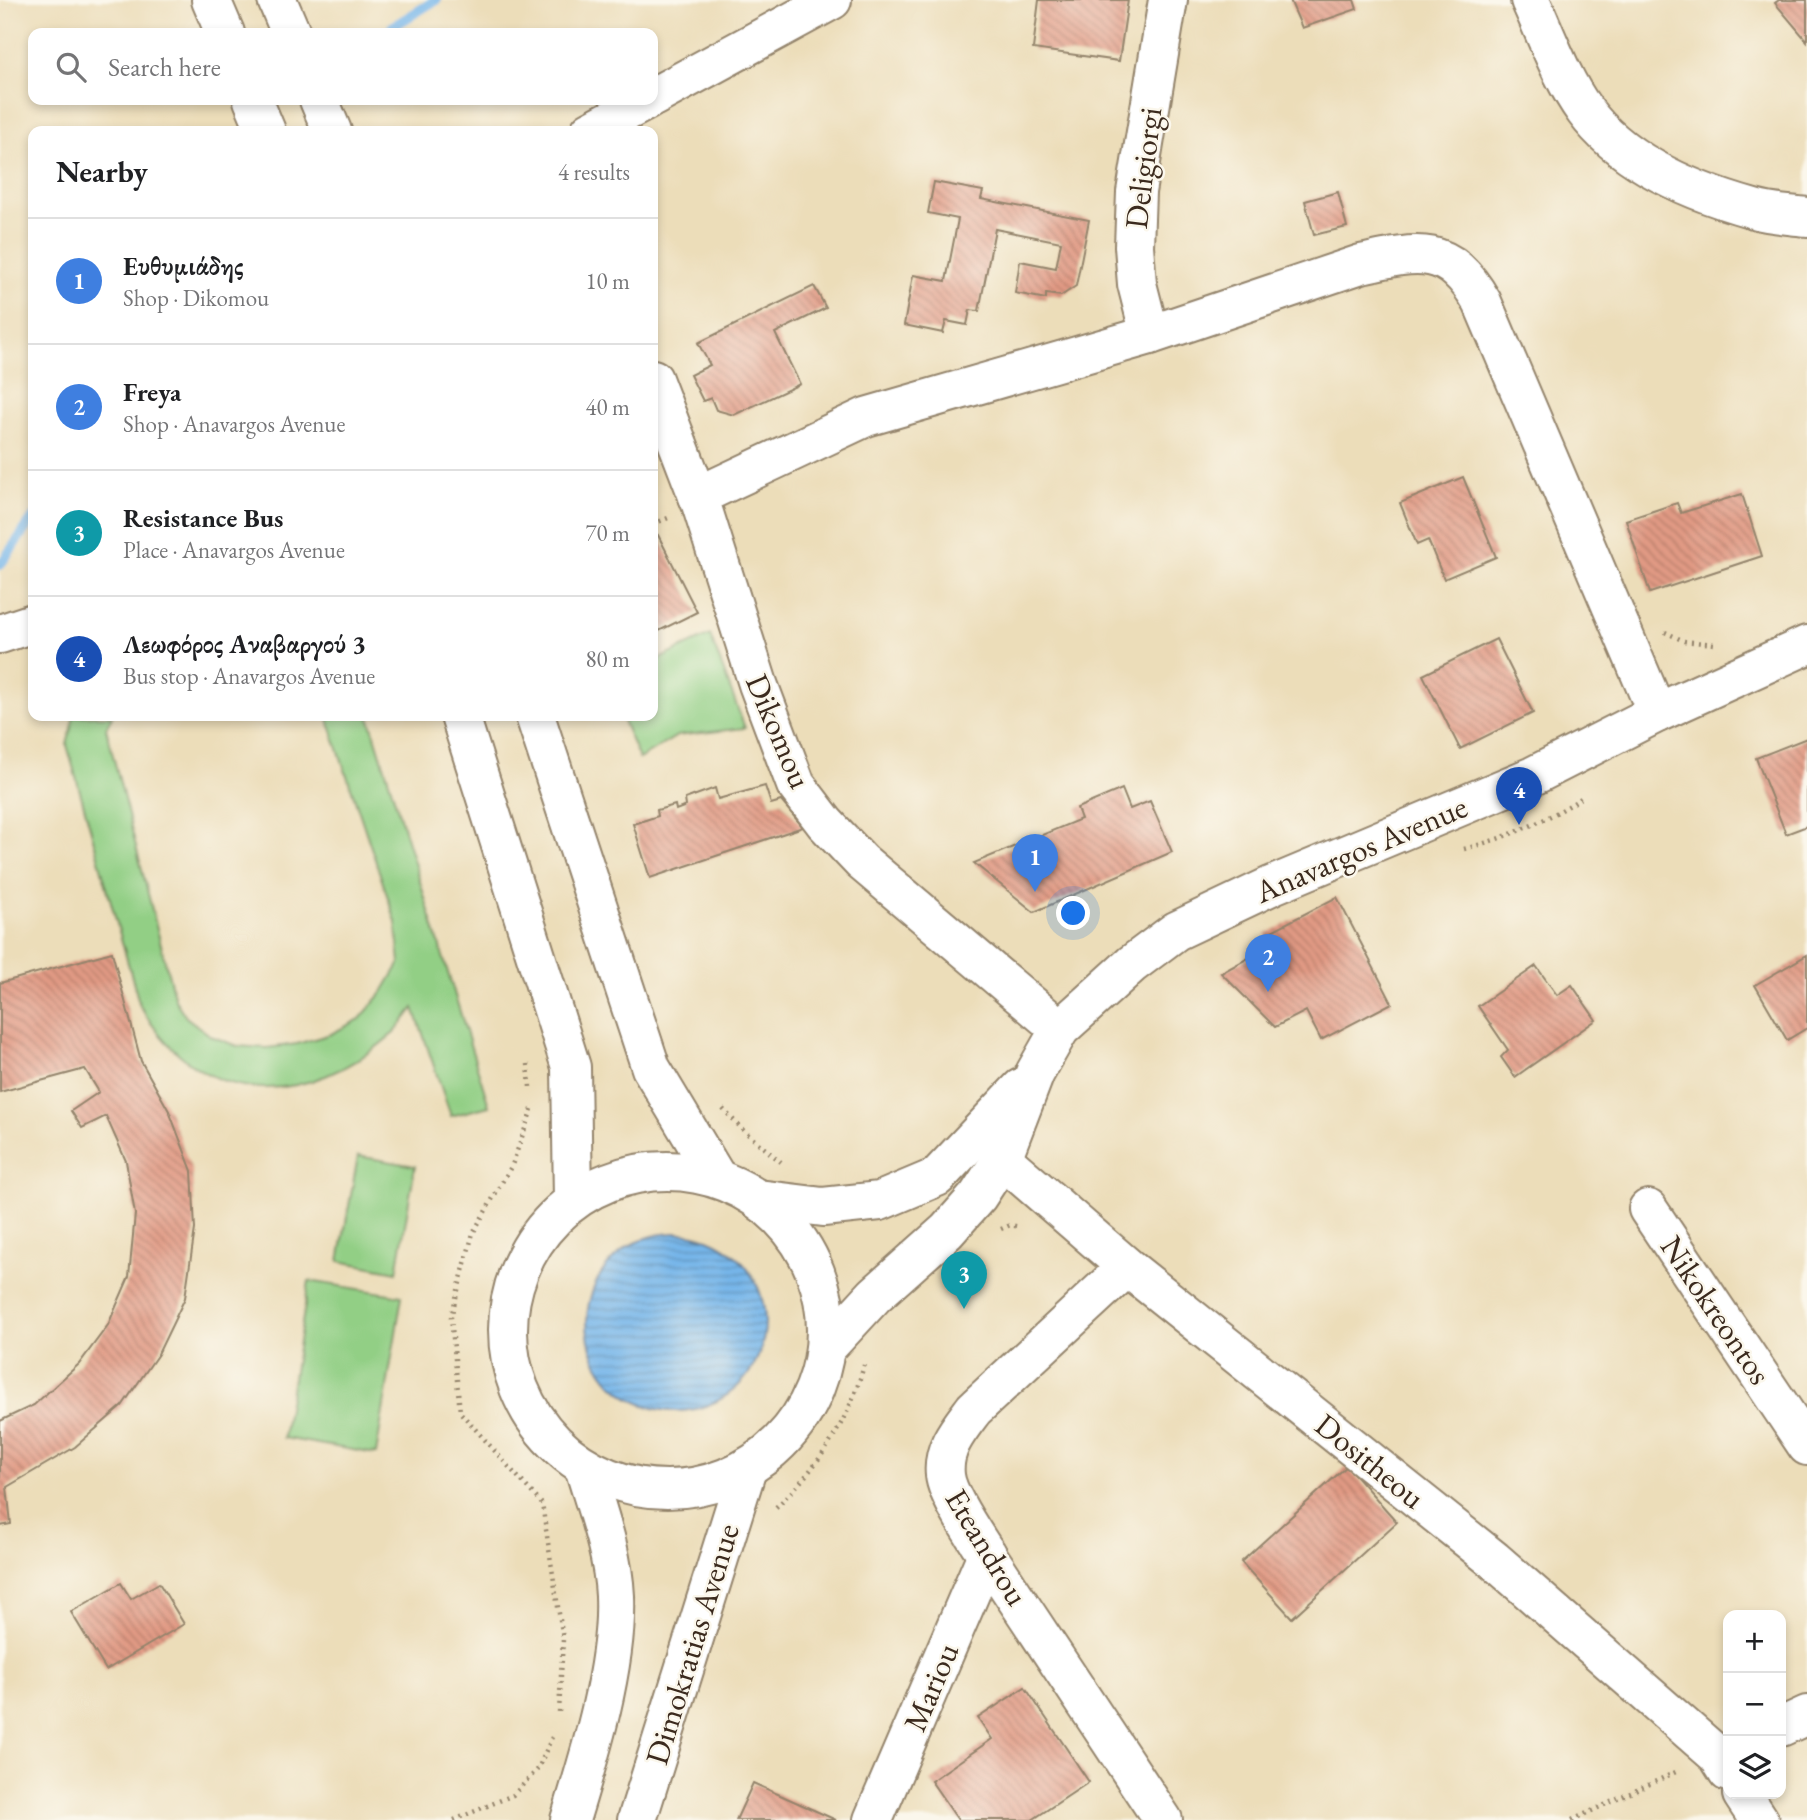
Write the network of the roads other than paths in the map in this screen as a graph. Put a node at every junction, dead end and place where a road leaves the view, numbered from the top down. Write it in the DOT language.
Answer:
graph roads {
  1 [pos="211,0"];
  2 [pos="277,0"];
  3 [pos="832,0"];
  4 [pos="1168,0"];
  5 [pos="1531,0"];
  6 [pos="223,28"];
  7 [pos="289,28"];
  8 [pos="658,94"];
  9 [pos="255,105"];
  10 [pos="321,105"];
  11 [pos="639,105"];
  12 [pos="263,126"];
  13 [pos="330,126"];
  14 [pos="599,126"];
  15 [pos="1807,217"];
  16 [pos="1150,335"];
  17 [pos="658,392"];
  18 [pos="698,496"];
  19 [pos="28,625"];
  20 [pos="0,634"];
  21 [pos="1807,645"];
  22 [pos="1657,713"];
  23 [pos="462,721"];
  24 [pos="537,721"];
  25 [pos="1060,1029"];
  26 [pos="1035,1073"];
  27 [pos="1002,1158"];
  28 [pos="717,1178"];
  29 [pos="758,1199"];
  30 [pos="573,1201"];
  31 [pos="1647,1209"];
  32 [pos="1127,1267"];
  33 [pos="827,1347"];
  34 [pos="1807,1446"];
  35 [pos="584,1466"];
  36 [pos="747,1469"];
  37 [pos="987,1554"];
  38 [pos="1807,1715"];
  39 [pos="1786,1725"];
  40 [pos="1723,1758"];
  41 [pos="1745,1799"];
  42 [pos="566,1815"];
  43 [pos="637,1820"];
  44 [pos="873,1820"];
  45 [pos="1163,1820"];
  46 [pos="1759,1820"];
  1 -- 6 [label="main road"];
  2 -- 7 [label="main road"];
  3 -- 8 [label="main road"];
  4 -- 16 [label="main road, Deligiorgi"];
  5 -- 15 [label="main road"];
  9 -- 12 [label="main road"];
  10 -- 13 [label="main road"];
  11 -- 14 [label="main road"];
  16 -- 18 [label="main road"];
  16 -- 22 [label="main road"];
  17 -- 18 [label="main road, Dikomou"];
  18 -- 25 [label="main road, Dikomou"];
  19 -- 20 [label="main road"];
  21 -- 22 [label="main road, Anavargos Avenue"];
  22 -- 25 [label="main road, Anavargos Avenue"];
  23 -- 30 [label="main road"];
  24 -- 28 [label="main road"];
  25 -- 26 [label="main road, Anavargos Avenue"];
  26 -- 27 [label="main road, Anavargos Avenue"];
  26 -- 29 [label="main road, Anavargos Avenue"];
  27 -- 32 [label="main road, Dositheou"];
  27 -- 33 [label="main road, Anavargos Avenue"];
  28 -- 29 [label="main road"];
  28 -- 30 [label="main road"];
  29 -- 33 [label="main road"];
  30 -- 35 [label="main road"];
  31 -- 34 [label="main road, Nikokreontos"];
  32 -- 37 [label="main road, Eteandrou"];
  32 -- 40 [label="main road, Dositheou"];
  33 -- 36 [label="main road"];
  35 -- 36 [label="main road"];
  35 -- 42 [label="main road"];
  36 -- 43 [label="main road, Dimokratias Avenue"];
  37 -- 44 [label="main road, Mariou"];
  37 -- 45 [label="main road, Eteandrou"];
  38 -- 39 [label="main road"];
  41 -- 46 [label="main road"];
}
